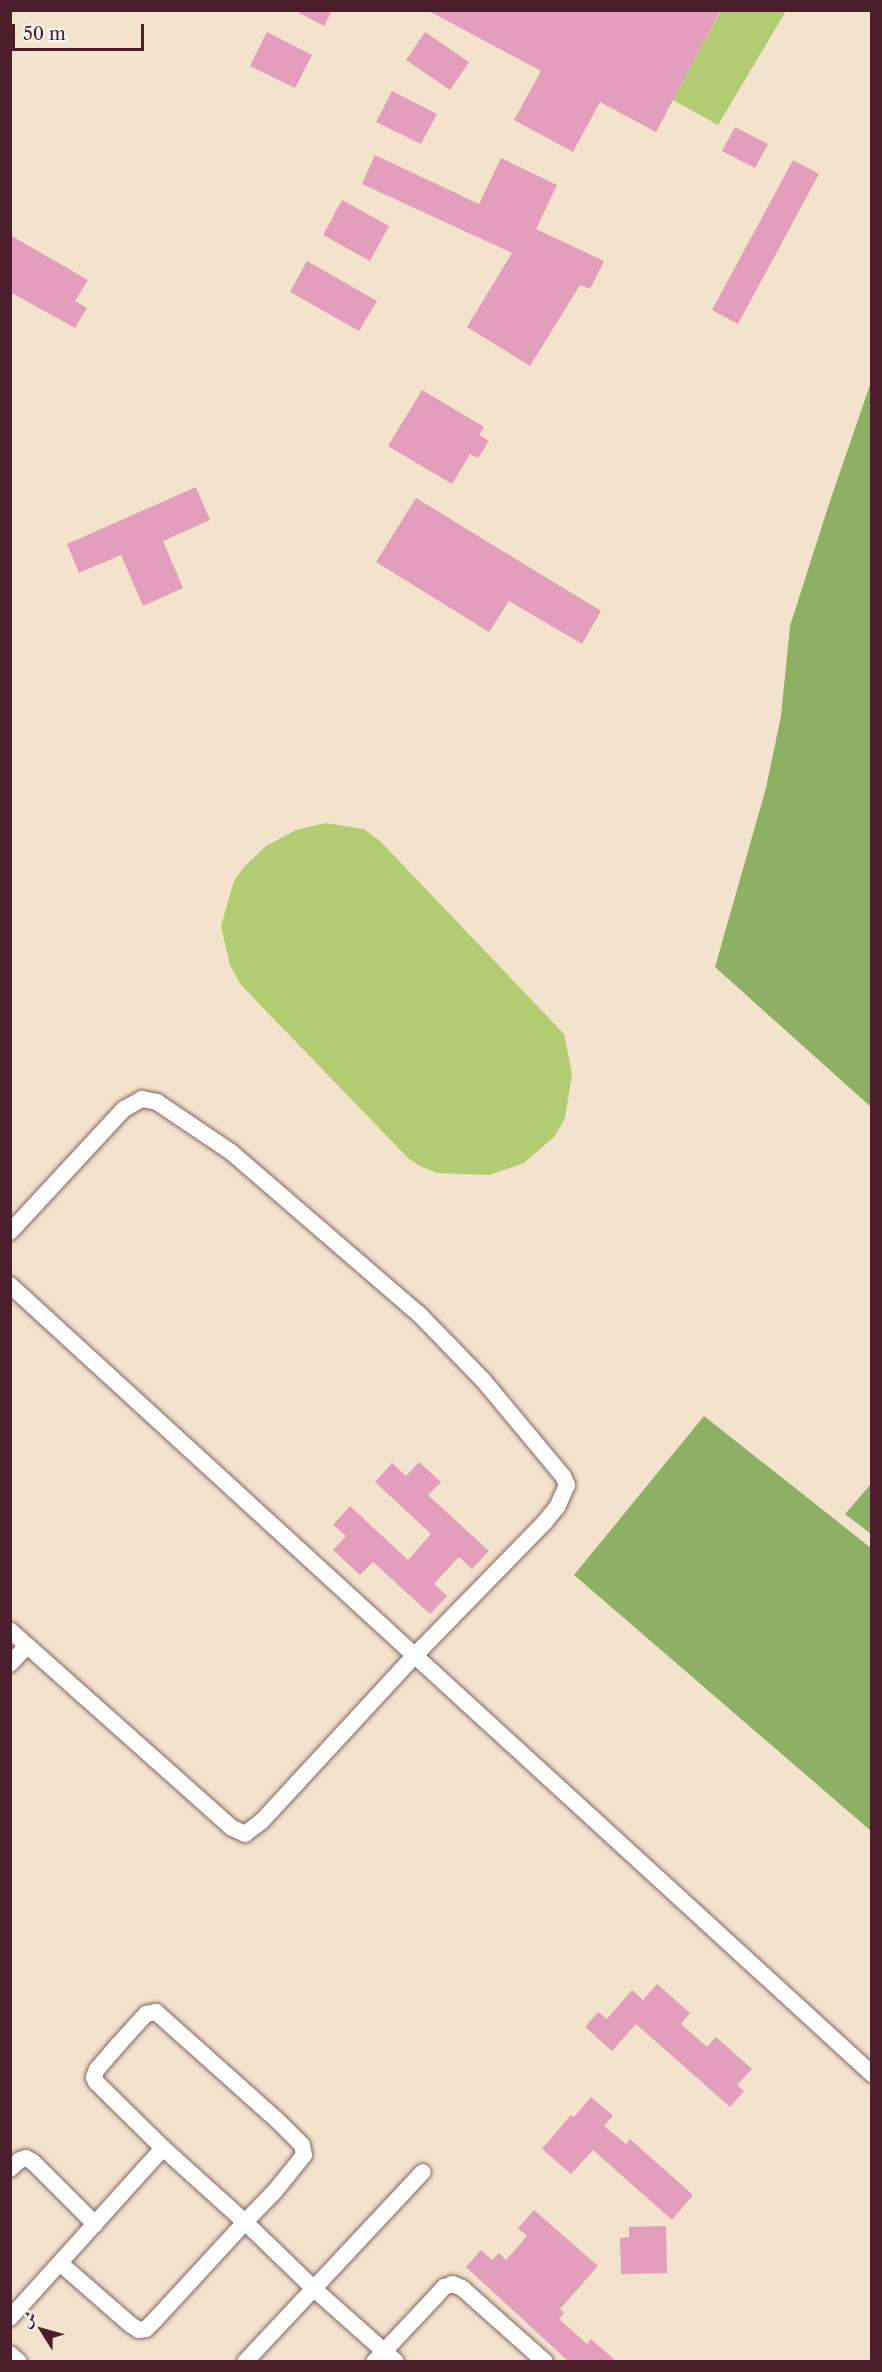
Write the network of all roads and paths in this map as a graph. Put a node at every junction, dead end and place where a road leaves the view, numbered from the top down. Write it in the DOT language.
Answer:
graph roads {
  1 [pos="10,1232"];
  2 [pos="10,1285"];
  3 [pos="10,1630"];
  4 [pos="27,1646"];
  5 [pos="416,1654"];
  6 [pos="10,1664"];
  7 [pos="872,2074"];
  8 [pos="163,2148"];
  9 [pos="10,2169"];
  10 [pos="423,2172"];
  11 [pos="245,2222"];
  12 [pos="95,2224"];
  13 [pos="61,2264"];
  14 [pos="313,2288"];
  15 [pos="10,2318"];
  16 [pos="10,2354"];
  17 [pos="385,2358"];
  18 [pos="19,2361"];
  19 [pos="245,2361"];
  20 [pos="545,2361"];
  1 -- 5 [label="street"];
  2 -- 5 [label="street"];
  3 -- 4 [label="street"];
  4 -- 5 [label="street"];
  4 -- 6 [label="street"];
  5 -- 7 [label="street"];
  8 -- 11 [label="street"];
  8 -- 11 [label="street"];
  8 -- 12 [label="street"];
  9 -- 12 [label="street"];
  10 -- 14 [label="street"];
  11 -- 13 [label="street"];
  11 -- 14 [label="street"];
  12 -- 13 [label="street"];
  13 -- 15 [label="street"];
  14 -- 17 [label="street"];
  14 -- 19 [label="street"];
  16 -- 18 [label="street"];
  17 -- 20 [label="street"];
}
